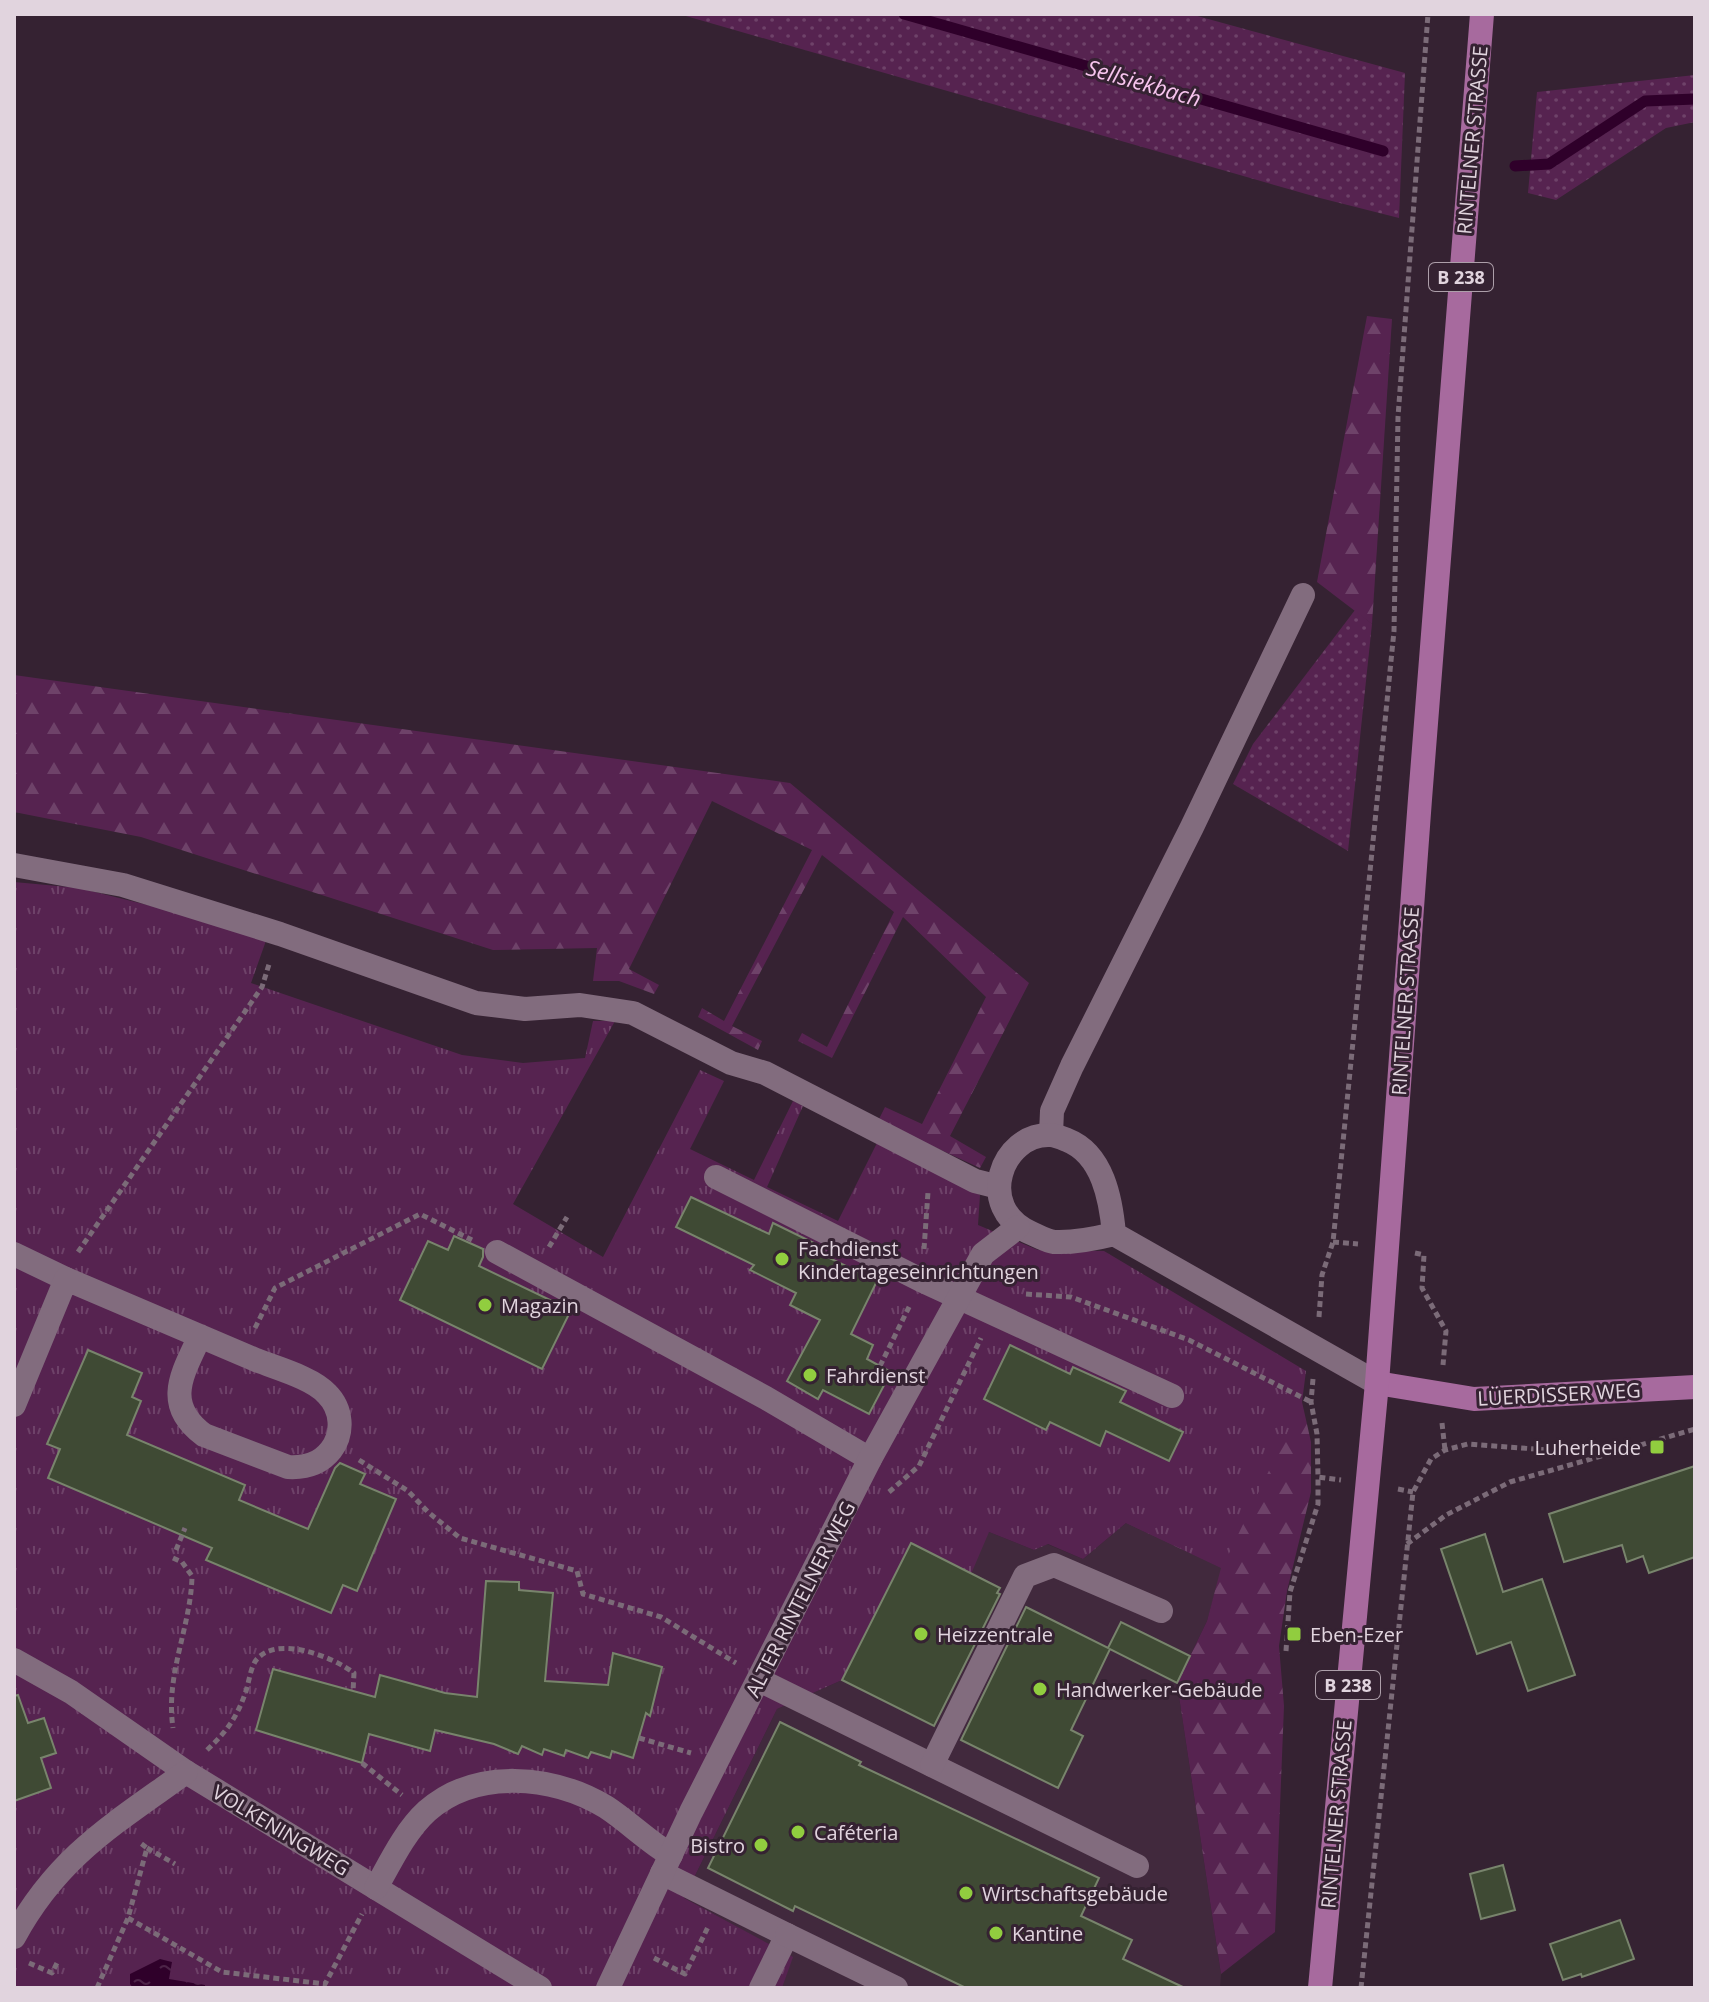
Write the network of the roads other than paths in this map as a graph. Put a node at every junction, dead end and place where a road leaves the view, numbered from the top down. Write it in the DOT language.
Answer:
graph roads {
  1 [pos="1482,14"];
  2 [pos="1303,595"];
  3 [pos="14,865"];
  4 [pos="1051,1134"];
  5 [pos="716,1177"];
  6 [pos="999,1187"];
  7 [pos="1018,1227"];
  8 [pos="1114,1234"];
  9 [pos="497,1252"];
  10 [pos="14,1254"];
  11 [pos="66,1279"];
  12 [pos="958,1297"];
  13 [pos="200,1336"];
  14 [pos="1377,1383"];
  15 [pos="1695,1387"];
  16 [pos="1172,1396"];
  17 [pos="14,1405"];
  18 [pos="870,1459"];
  19 [pos="1161,1611"];
  20 [pos="14,1660"];
  21 [pos="759,1680"];
  22 [pos="932,1765"];
  23 [pos="186,1772"];
  24 [pos="666,1864"];
  25 [pos="1137,1866"];
  26 [pos="376,1888"];
  27 [pos="787,1935"];
  28 [pos="14,1937"];
  29 [pos="540,1988"];
  30 [pos="608,1988"];
  31 [pos="761,1988"];
  32 [pos="896,1988"];
  33 [pos="1320,1988"];
  1 -- 14 [label="main road, RINTELNER STRASSE / B 238"];
  2 -- 4 [label="street"];
  3 -- 6 [label="street"];
  4 -- 6 [label="street"];
  4 -- 8 [label="street"];
  5 -- 12 [label="street"];
  6 -- 7 [label="street"];
  7 -- 8 [label="street"];
  7 -- 12 [label="street, ALTER RINTELNER WEG"];
  8 -- 14 [label="street"];
  9 -- 18 [label="street"];
  10 -- 11 [label="street"];
  11 -- 13 [label="street"];
  11 -- 17 [label="street"];
  12 -- 16 [label="street"];
  12 -- 18 [label="street, ALTER RINTELNER WEG"];
  13 -- 13 [label="street"];
  14 -- 15 [label="main road, LÜERDISSER WEG"];
  14 -- 33 [label="main road, RINTELNER STRASSE / B 238"];
  18 -- 21 [label="street, ALTER RINTELNER WEG"];
  19 -- 22 [label="street"];
  20 -- 23 [label="street, VOLKENINGWEG"];
  21 -- 22 [label="street"];
  21 -- 24 [label="street, ALTER RINTELNER WEG"];
  22 -- 25 [label="street"];
  23 -- 26 [label="street, VOLKENINGWEG"];
  23 -- 28 [label="street"];
  24 -- 26 [label="street"];
  24 -- 27 [label="street"];
  24 -- 30 [label="street, ALTER RINTELNER WEG"];
  26 -- 29 [label="street, VOLKENINGWEG"];
  27 -- 31 [label="street"];
  27 -- 32 [label="street"];
}
